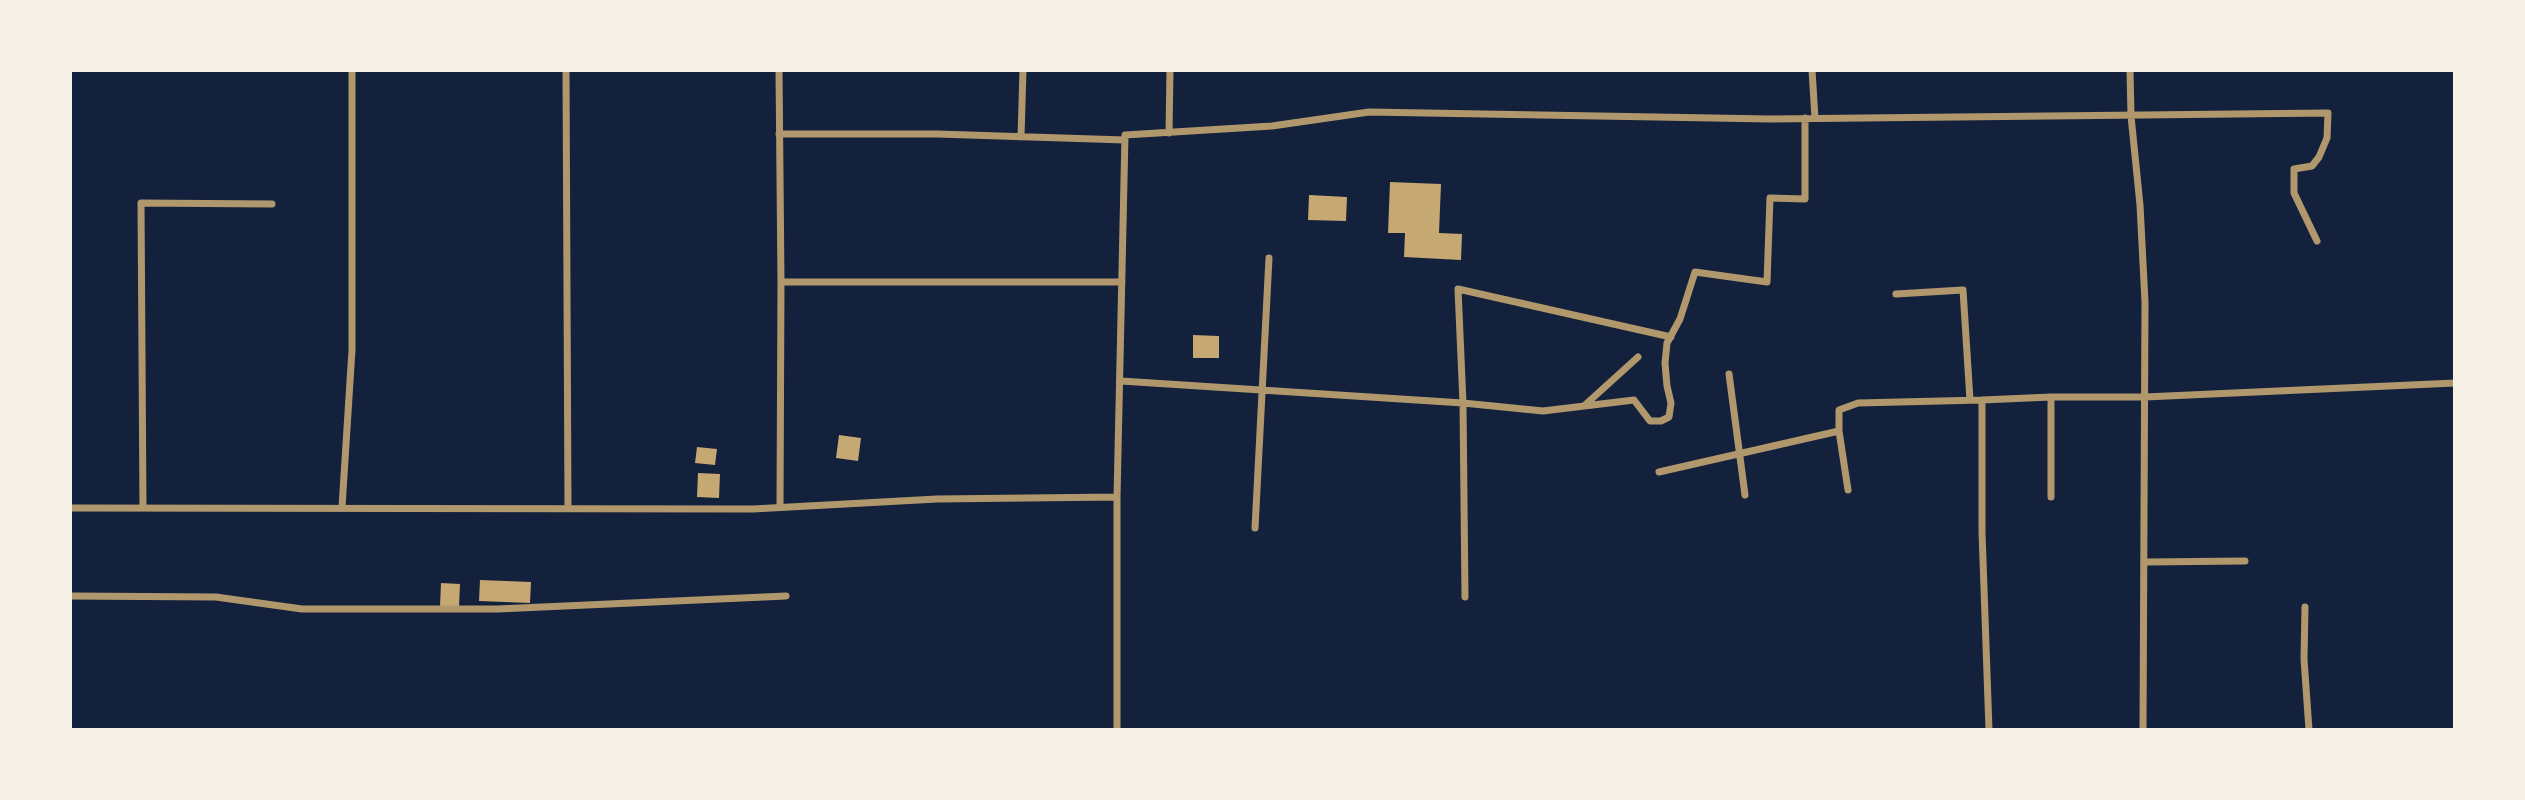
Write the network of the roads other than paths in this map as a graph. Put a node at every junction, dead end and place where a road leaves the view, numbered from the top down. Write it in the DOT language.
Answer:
graph roads {
  1 [pos="352,70"];
  2 [pos="566,70"];
  3 [pos="779,70"];
  4 [pos="1023,70"];
  5 [pos="1171,70"];
  6 [pos="1812,70"];
  7 [pos="2130,70"];
  8 [pos="2131,116"];
  9 [pos="1805,118"];
  10 [pos="1815,118"];
  11 [pos="1169,133"];
  12 [pos="779,134"];
  13 [pos="1021,137"];
  14 [pos="1125,140"];
  15 [pos="272,204"];
  16 [pos="2317,241"];
  17 [pos="1269,258"];
  18 [pos="781,282"];
  19 [pos="1122,282"];
  20 [pos="1896,294"];
  21 [pos="1671,337"];
  22 [pos="1638,357"];
  23 [pos="1729,374"];
  24 [pos="1121,382"];
  25 [pos="2455,383"];
  26 [pos="1262,390"];
  27 [pos="2051,397"];
  28 [pos="2145,397"];
  29 [pos="1970,400"];
  30 [pos="1982,400"];
  31 [pos="1463,403"];
  32 [pos="1585,405"];
  33 [pos="1839,431"];
  34 [pos="1739,454"];
  35 [pos="1659,472"];
  36 [pos="1848,490"];
  37 [pos="1745,495"];
  38 [pos="1117,497"];
  39 [pos="2051,498"];
  40 [pos="342,507"];
  41 [pos="780,507"];
  42 [pos="70,508"];
  43 [pos="143,508"];
  44 [pos="568,508"];
  45 [pos="1255,528"];
  46 [pos="2245,561"];
  47 [pos="2146,562"];
  48 [pos="70,596"];
  49 [pos="786,596"];
  50 [pos="1465,597"];
  51 [pos="2305,607"];
  52 [pos="1117,730"];
  53 [pos="1989,730"];
  54 [pos="2143,730"];
  55 [pos="2309,730"];
  1 -- 40 [label="street"];
  2 -- 44 [label="street"];
  3 -- 12 [label="street"];
  4 -- 13 [label="street"];
  5 -- 11 [label="street"];
  6 -- 10 [label="street"];
  7 -- 8 [label="street"];
  8 -- 10 [label="street"];
  8 -- 16 [label="street"];
  8 -- 28 [label="street"];
  9 -- 10 [label="street"];
  9 -- 11 [label="street"];
  9 -- 21 [label="street"];
  11 -- 14 [label="street"];
  12 -- 13 [label="street"];
  12 -- 18 [label="street"];
  13 -- 14 [label="street"];
  14 -- 19 [label="street"];
  15 -- 43 [label="street"];
  17 -- 26 [label="street"];
  18 -- 19 [label="street"];
  18 -- 41 [label="street"];
  19 -- 24 [label="street"];
  20 -- 29 [label="street"];
  21 -- 31 [label="street"];
  21 -- 32 [label="street"];
  22 -- 32 [label="street"];
  23 -- 34 [label="street"];
  24 -- 26 [label="street"];
  24 -- 38 [label="street"];
  25 -- 28 [label="street"];
  26 -- 31 [label="street"];
  26 -- 45 [label="street"];
  27 -- 28 [label="street"];
  27 -- 30 [label="street"];
  27 -- 39 [label="street"];
  28 -- 47 [label="street"];
  29 -- 30 [label="street"];
  29 -- 33 [label="street"];
  30 -- 53 [label="street"];
  31 -- 32 [label="street"];
  31 -- 50 [label="street"];
  33 -- 34 [label="street"];
  33 -- 36 [label="street"];
  34 -- 35 [label="street"];
  34 -- 37 [label="street"];
  38 -- 41 [label="street"];
  38 -- 52 [label="street"];
  40 -- 43 [label="street"];
  40 -- 44 [label="street"];
  41 -- 44 [label="street"];
  42 -- 43 [label="street"];
  46 -- 47 [label="street"];
  47 -- 54 [label="street"];
  48 -- 49 [label="street"];
  51 -- 55 [label="street"];
}
